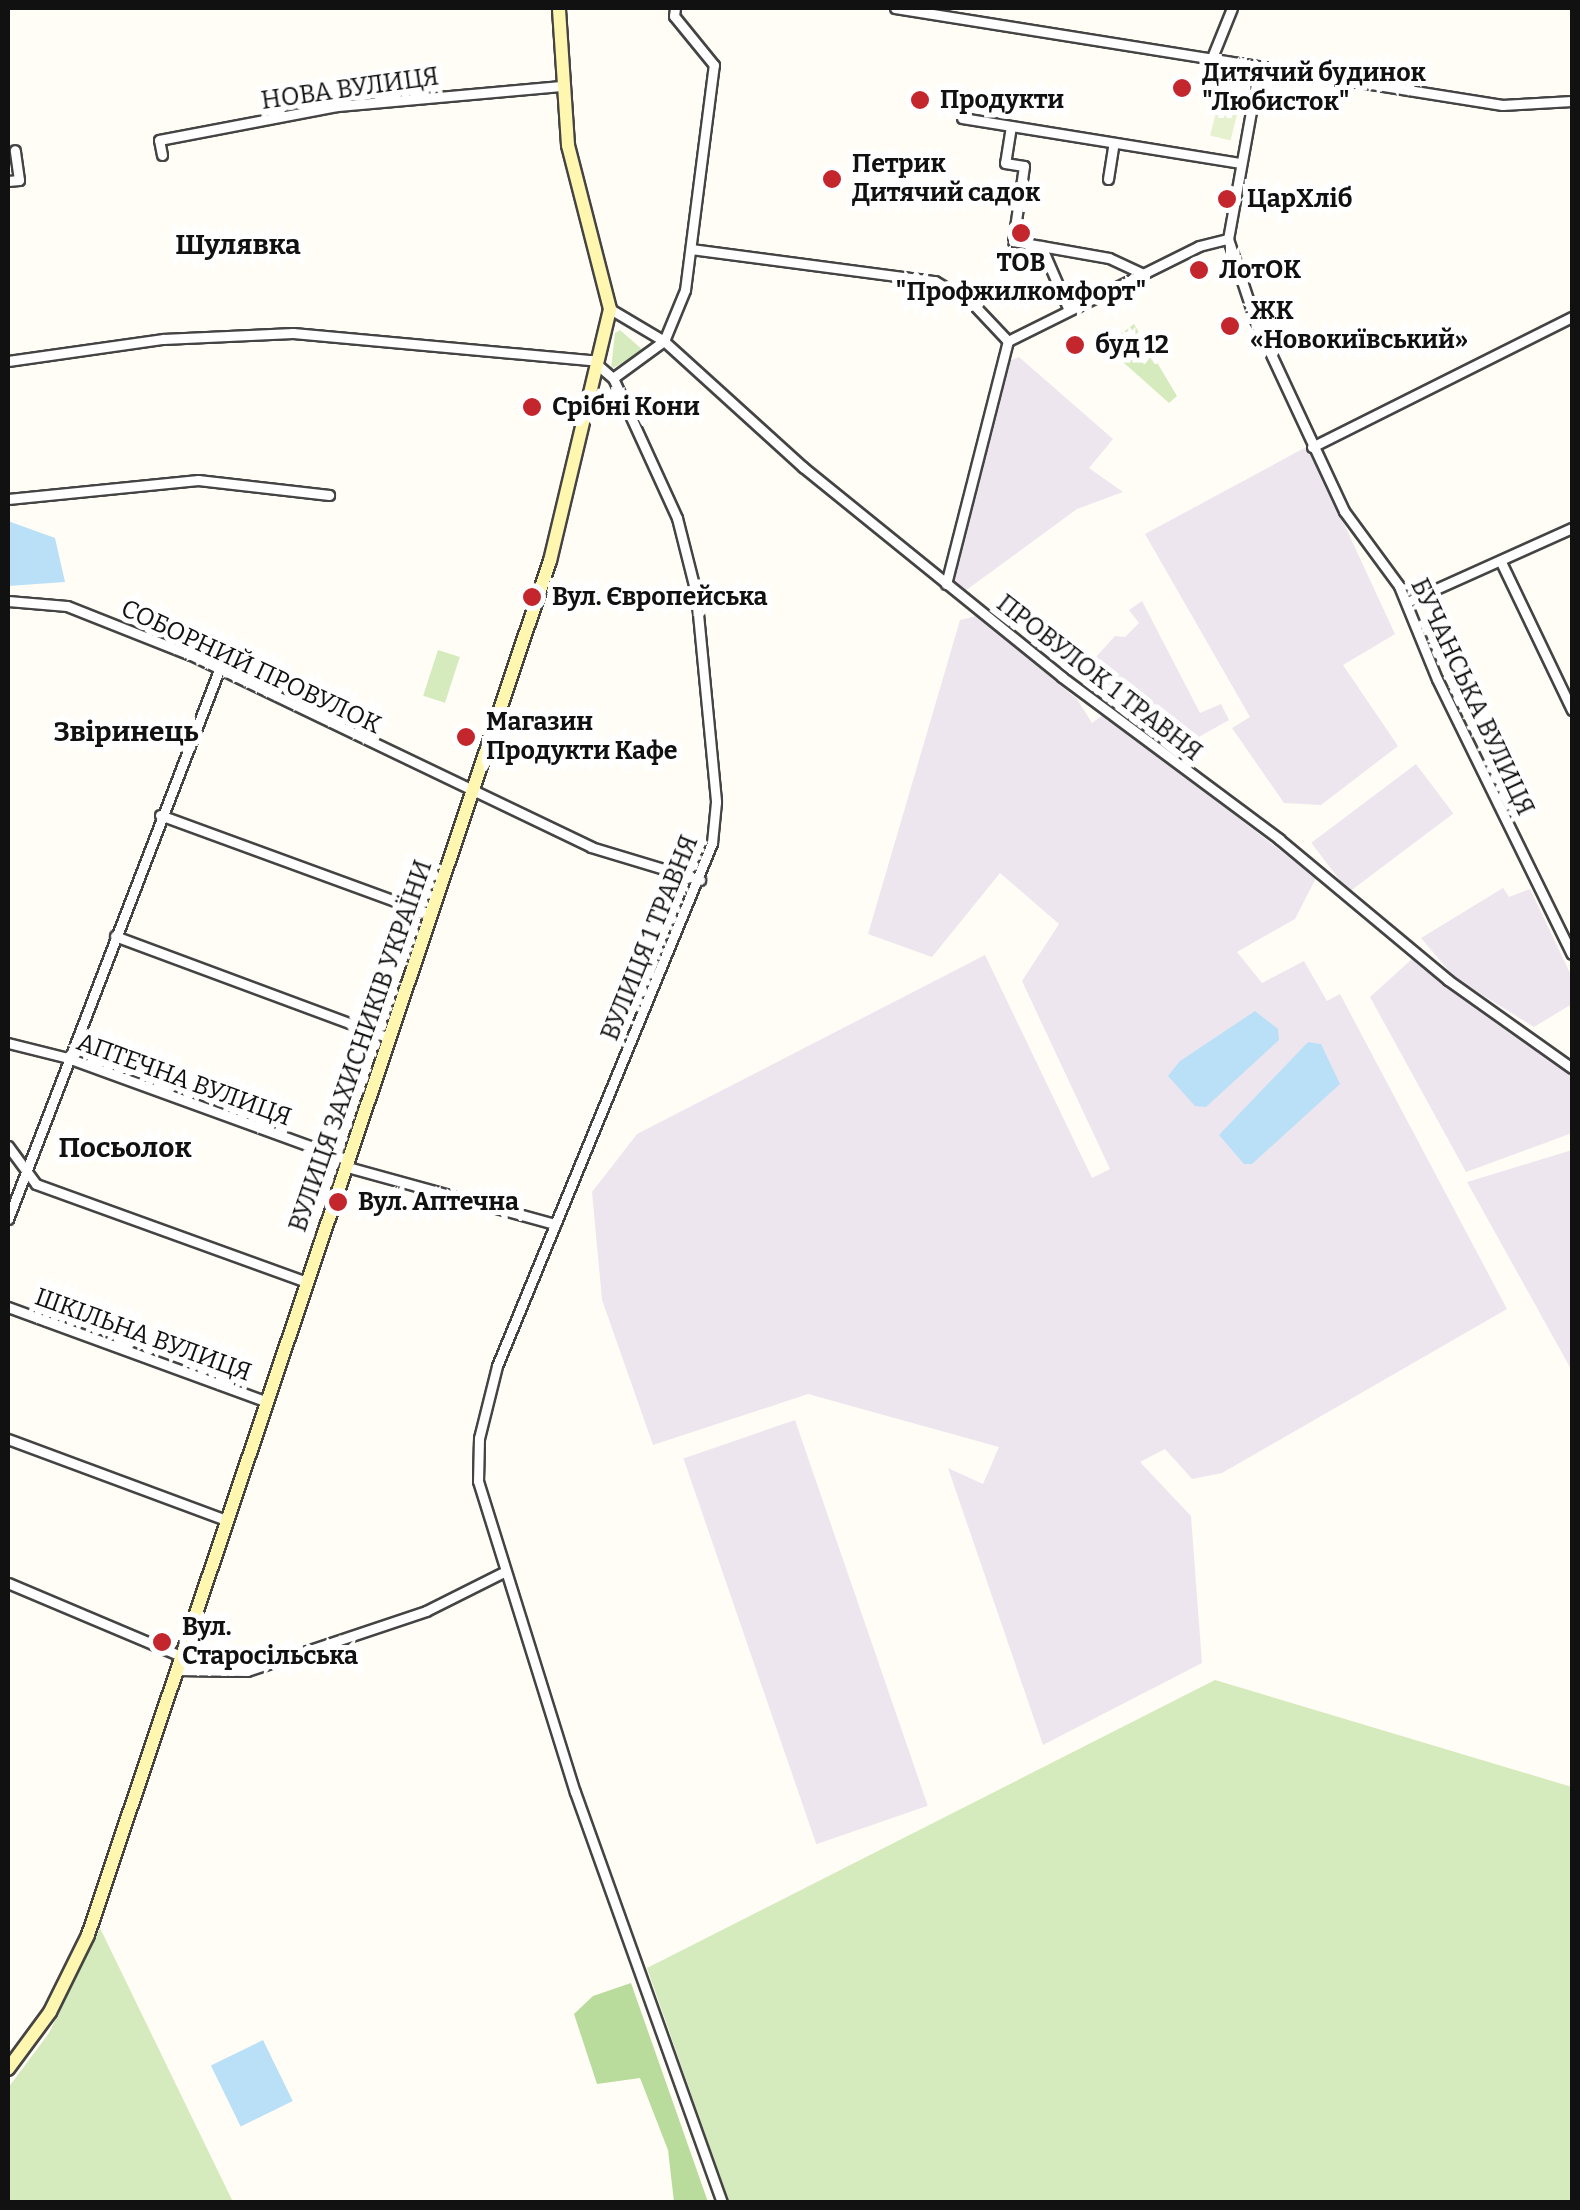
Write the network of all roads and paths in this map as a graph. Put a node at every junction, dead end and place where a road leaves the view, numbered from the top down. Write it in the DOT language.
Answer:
graph roads {
  1 [pos="560,8"];
  2 [pos="675,8"];
  3 [pos="895,8"];
  4 [pos="1232,8"];
  5 [pos="1211,60"];
  6 [pos="1259,67"];
  7 [pos="562,86"];
  8 [pos="1572,101"];
  9 [pos="962,118"];
  10 [pos="1012,126"];
  11 [pos="1114,143"];
  12 [pos="15,150"];
  13 [pos="162,155"];
  14 [pos="1239,164"];
  15 [pos="1108,179"];
  16 [pos="8,182"];
  17 [pos="1228,239"];
  18 [pos="1041,246"];
  19 [pos="692,249"];
  20 [pos="1141,274"];
  21 [pos="1068,308"];
  22 [pos="610,309"];
  23 [pos="1572,316"];
  24 [pos="664,341"];
  25 [pos="1008,341"];
  26 [pos="8,362"];
  27 [pos="600,363"];
  28 [pos="613,378"];
  29 [pos="1312,447"];
  30 [pos="329,495"];
  31 [pos="8,499"];
  32 [pos="1572,528"];
  33 [pos="1502,562"];
  34 [pos="946,584"];
  35 [pos="8,600"];
  36 [pos="1407,602"];
  37 [pos="218,670"];
  38 [pos="1572,710"];
  39 [pos="473,786"];
  40 [pos="160,816"];
  41 [pos="700,880"];
  42 [pos="430,914"];
  43 [pos="115,936"];
  44 [pos="1572,954"];
  45 [pos="388,1037"];
  46 [pos="8,1043"];
  47 [pos="68,1058"];
  48 [pos="1572,1068"];
  49 [pos="8,1146"];
  50 [pos="345,1163"];
  51 [pos="26,1168"];
  52 [pos="8,1219"];
  53 [pos="556,1224"];
  54 [pos="306,1282"];
  55 [pos="8,1307"];
  56 [pos="266,1401"];
  57 [pos="8,1440"];
  58 [pos="226,1520"];
  59 [pos="504,1572"];
  60 [pos="8,1583"];
  61 [pos="181,1656"];
  62 [pos="176,1670"];
  63 [pos="8,2069"];
  64 [pos="722,2202"];
  1 -- 7 [label="street, ВУЛИЦЯ ЗАХИСНИКІВ УКРАЇНИ"];
  2 -- 19 [label="street"];
  3 -- 5 [label="street"];
  4 -- 5 [label="street"];
  5 -- 6 [label="street"];
  6 -- 8 [label="street"];
  6 -- 14 [label="street, БУЧАНСЬКА ВУЛИЦЯ"];
  7 -- 13 [label="street, НОВА ВУЛИЦЯ"];
  7 -- 22 [label="street, ВУЛИЦЯ ЗАХИСНИКІВ УКРАЇНИ"];
  9 -- 10 [label="street"];
  10 -- 11 [label="street"];
  10 -- 18 [label="street"];
  11 -- 14 [label="street"];
  11 -- 15 [label="street"];
  12 -- 16 [label="street"];
  14 -- 17 [label="street, БУЧАНСЬКА ВУЛИЦЯ"];
  17 -- 20 [label="street"];
  17 -- 29 [label="street, БУЧАНСЬКА ВУЛИЦЯ"];
  18 -- 20 [label="street"];
  18 -- 21 [label="street"];
  19 -- 24 [label="street"];
  19 -- 25 [label="street"];
  20 -- 21 [label="street"];
  21 -- 25 [label="street"];
  22 -- 24 [label="street, ПРОВУЛОК 1 ТРАВНЯ"];
  22 -- 27 [label="street, ВУЛИЦЯ ЗАХИСНИКІВ УКРАЇНИ"];
  23 -- 29 [label="street"];
  24 -- 28 [label="street"];
  24 -- 34 [label="street, ПРОВУЛОК 1 ТРАВНЯ"];
  25 -- 34 [label="street"];
  26 -- 27 [label="street"];
  27 -- 28 [label="street, ВУЛИЦЯ 1 ТРАВНЯ"];
  27 -- 39 [label="street, ВУЛИЦЯ ЗАХИСНИКІВ УКРАЇНИ"];
  28 -- 41 [label="street, ВУЛИЦЯ 1 ТРАВНЯ"];
  29 -- 36 [label="street, БУЧАНСЬКА ВУЛИЦЯ"];
  30 -- 31 [label="street"];
  32 -- 33 [label="street"];
  33 -- 36 [label="street"];
  33 -- 38 [label="street"];
  34 -- 48 [label="street, ПРОВУЛОК 1 ТРАВНЯ"];
  35 -- 37 [label="street, СОБОРНИЙ ПРОВУЛОК"];
  36 -- 44 [label="street, БУЧАНСЬКА ВУЛИЦЯ"];
  37 -- 39 [label="street, СОБОРНИЙ ПРОВУЛОК"];
  37 -- 40 [label="street"];
  39 -- 41 [label="street, СОБОРНИЙ ПРОВУЛОК"];
  39 -- 42 [label="street, ВУЛИЦЯ ЗАХИСНИКІВ УКРАЇНИ"];
  40 -- 42 [label="street"];
  40 -- 43 [label="street"];
  41 -- 53 [label="street, ВУЛИЦЯ 1 ТРАВНЯ"];
  42 -- 45 [label="street, ВУЛИЦЯ ЗАХИСНИКІВ УКРАЇНИ"];
  43 -- 45 [label="street"];
  43 -- 47 [label="street"];
  45 -- 50 [label="street, ВУЛИЦЯ ЗАХИСНИКІВ УКРАЇНИ"];
  46 -- 47 [label="street, АПТЕЧНА ВУЛИЦЯ"];
  47 -- 50 [label="street, АПТЕЧНА ВУЛИЦЯ"];
  47 -- 51 [label="street"];
  49 -- 51 [label="street"];
  50 -- 53 [label="street, АПТЕЧНА ВУЛИЦЯ"];
  50 -- 54 [label="street, ВУЛИЦЯ ЗАХИСНИКІВ УКРАЇНИ"];
  51 -- 52 [label="street"];
  51 -- 54 [label="street"];
  53 -- 59 [label="street, ВУЛИЦЯ 1 ТРАВНЯ"];
  54 -- 56 [label="street, ВУЛИЦЯ ЗАХИСНИКІВ УКРАЇНИ"];
  55 -- 56 [label="street, ШКІЛЬНА ВУЛИЦЯ"];
  56 -- 58 [label="street, ВУЛИЦЯ ЗАХИСНИКІВ УКРАЇНИ"];
  57 -- 58 [label="street"];
  58 -- 61 [label="street, ВУЛИЦЯ ЗАХИСНИКІВ УКРАЇНИ"];
  59 -- 62 [label="street"];
  59 -- 64 [label="street, ВУЛИЦЯ 1 ТРАВНЯ"];
  60 -- 61 [label="street"];
  61 -- 62 [label="street"];
  62 -- 63 [label="street"];
}
